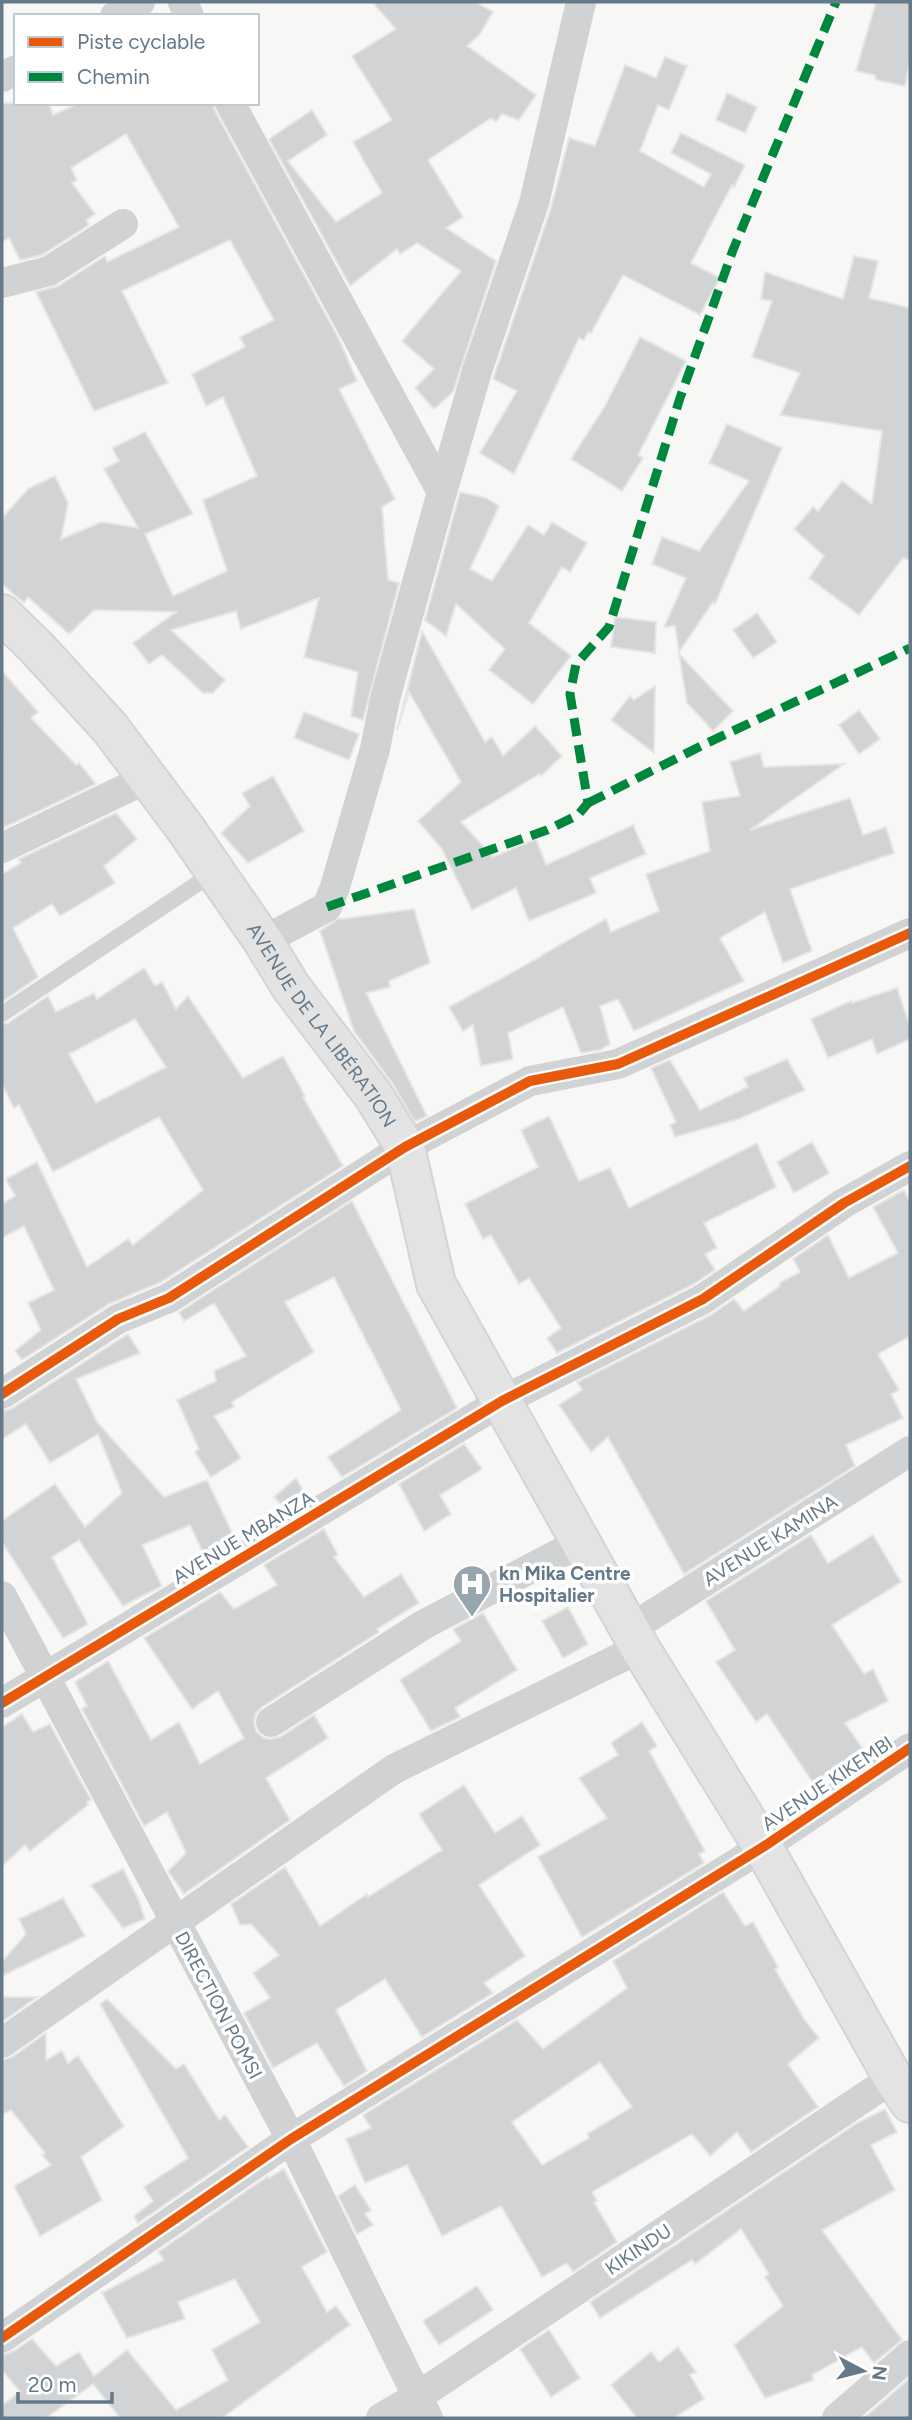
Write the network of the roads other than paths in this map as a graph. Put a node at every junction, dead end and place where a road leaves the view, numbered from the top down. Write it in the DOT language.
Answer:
graph roads {
  1 [pos="140,2"];
  2 [pos="581,2"];
  3 [pos="119,14"];
  4 [pos="231,105"];
  5 [pos="123,224"];
  6 [pos="2,283"];
  7 [pos="442,492"];
  8 [pos="2,614"];
  9 [pos="146,779"];
  10 [pos="2,848"];
  11 [pos="215,872"];
  12 [pos="910,933"];
  13 [pos="263,941"];
  14 [pos="2,1014"];
  15 [pos="405,1147"];
  16 [pos="910,1166"];
  17 [pos="2,1394"];
  18 [pos="502,1401"];
  19 [pos="910,1451"];
  20 [pos="581,1542"];
  21 [pos="2,1596"];
  22 [pos="635,1639"];
  23 [pos="46,1676"];
  24 [pos="2,1703"];
  25 [pos="271,1722"];
  26 [pos="910,1748"];
  27 [pos="763,1847"];
  28 [pos="175,1922"];
  29 [pos="2,2043"];
  30 [pos="905,2092"];
  31 [pos="291,2139"];
  32 [pos="2,2338"];
  33 [pos="910,2355"];
  34 [pos="423,2408"];
  35 [pos="381,2418"];
  36 [pos="837,2418"];
  1 -- 3 [label="street"];
  2 -- 7 [label="street"];
  4 -- 7 [label="street"];
  5 -- 6 [label="street"];
  7 -- 13 [label="street"];
  8 -- 9 [label="highway, AVENUE DE LA LIBÉRATION"];
  9 -- 10 [label="street"];
  9 -- 11 [label="highway, AVENUE DE LA LIBÉRATION"];
  11 -- 13 [label="highway, AVENUE DE LA LIBÉRATION"];
  11 -- 14 [label="lane"];
  12 -- 15 [label="street"];
  13 -- 15 [label="highway, AVENUE DE LA LIBÉRATION"];
  15 -- 17 [label="street"];
  15 -- 18 [label="highway, AVENUE DE LA LIBÉRATION"];
  16 -- 18 [label="street, AVENUE MBANZA"];
  18 -- 20 [label="highway, AVENUE DE LA LIBÉRATION"];
  18 -- 23 [label="street, AVENUE MBANZA"];
  19 -- 22 [label="street, AVENUE KAMINA"];
  20 -- 22 [label="highway, AVENUE DE LA LIBÉRATION"];
  20 -- 25 [label="street"];
  21 -- 23 [label="street, DIRECTION POMSI"];
  22 -- 27 [label="highway, AVENUE DE LA LIBÉRATION"];
  22 -- 28 [label="street, AVENUE KAMINA"];
  23 -- 24 [label="street, AVENUE MBANZA"];
  23 -- 28 [label="street, DIRECTION POMSI"];
  26 -- 27 [label="street, AVENUE KIKEMBI"];
  27 -- 30 [label="highway, AVENUE DE LA LIBÉRATION"];
  27 -- 31 [label="street, AVENUE KIKEMBI"];
  28 -- 29 [label="street, AVENUE KAMINA"];
  28 -- 31 [label="street, DIRECTION POMSI"];
  30 -- 34 [label="street, KIKINDU"];
  31 -- 32 [label="street, AVENUE KIKEMBI"];
  31 -- 34 [label="street, DIRECTION POMSI"];
  33 -- 36 [label="street"];
  34 -- 35 [label="street, KIKINDU"];
}
